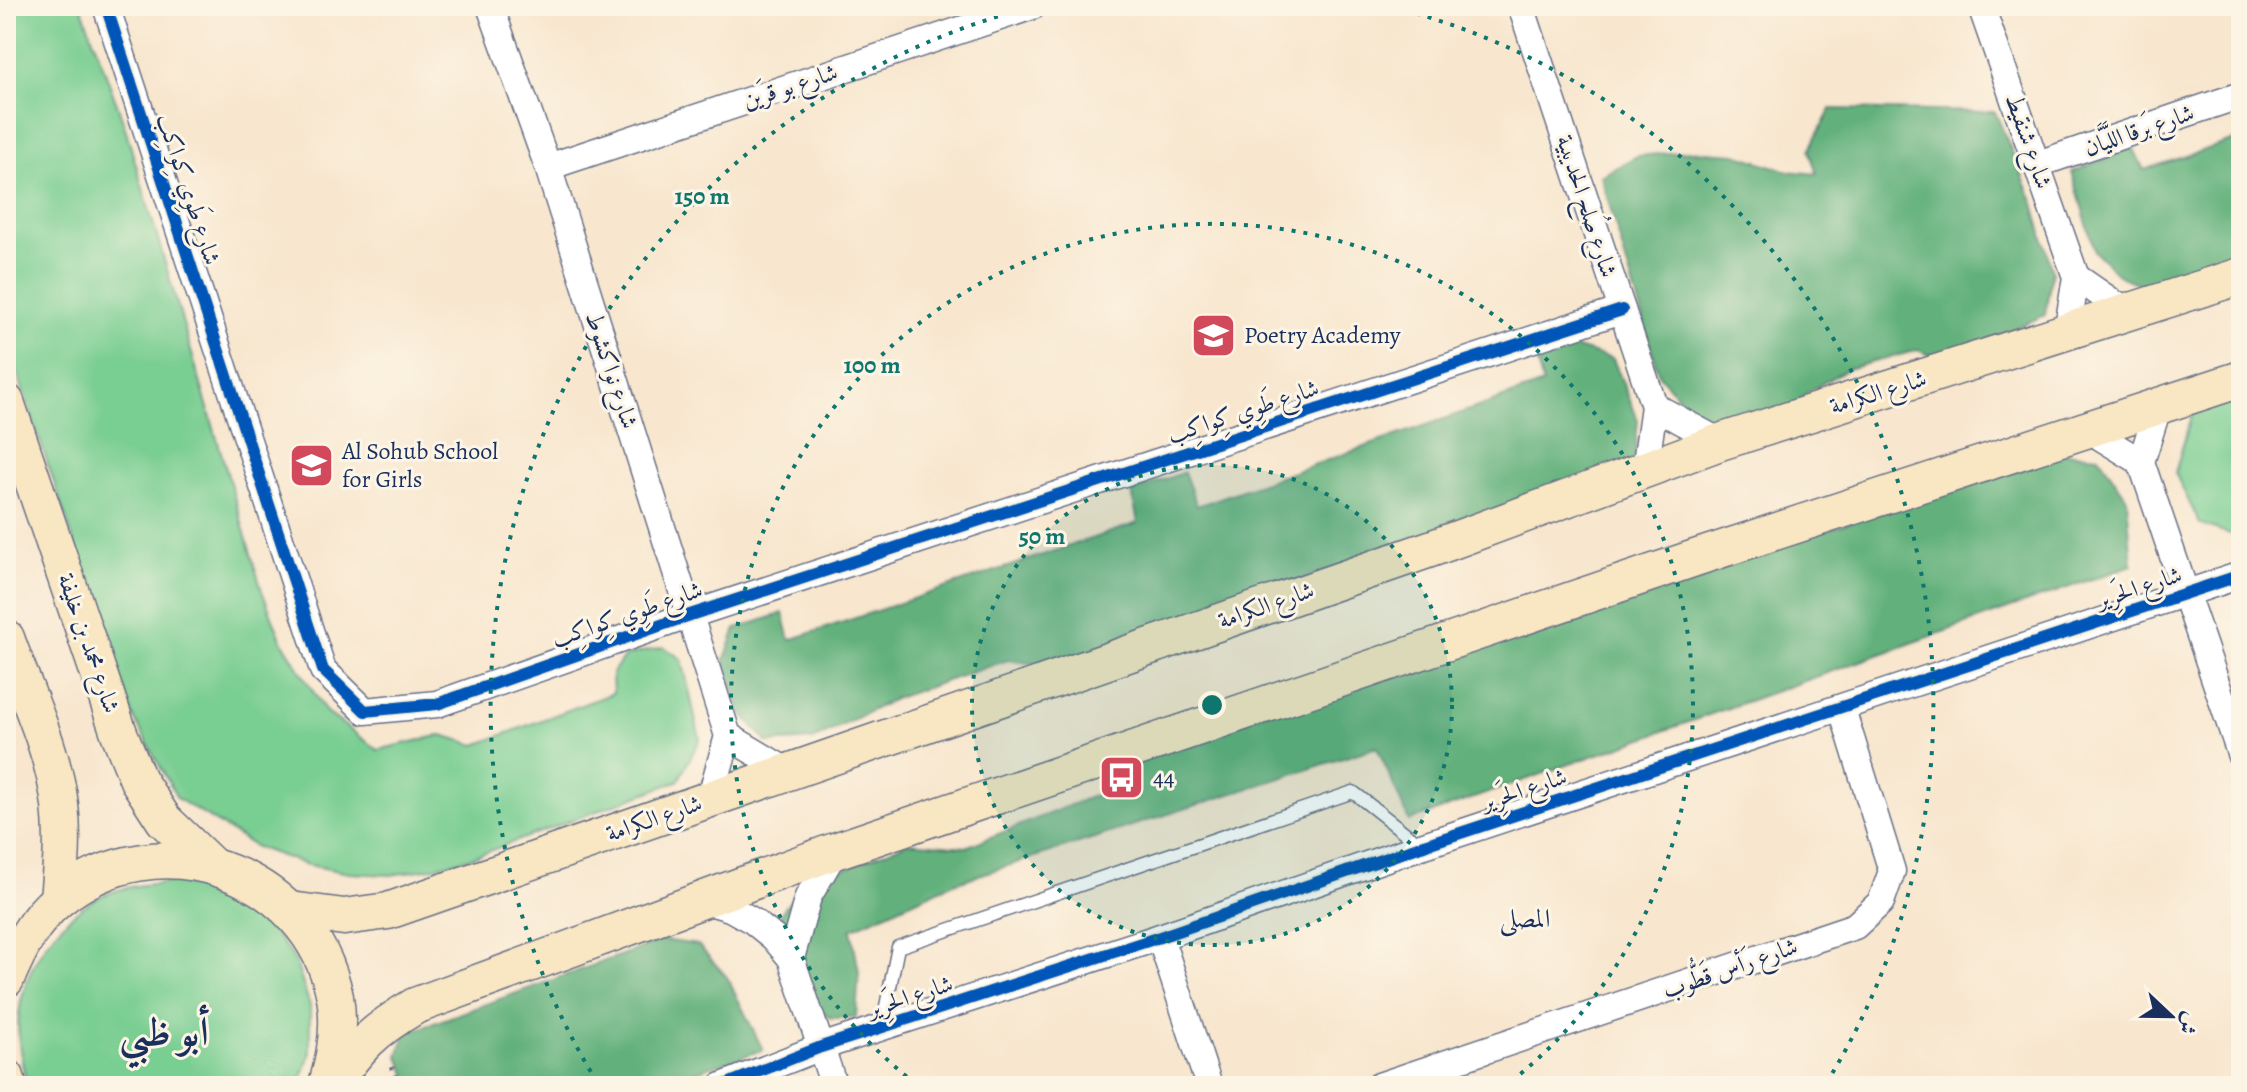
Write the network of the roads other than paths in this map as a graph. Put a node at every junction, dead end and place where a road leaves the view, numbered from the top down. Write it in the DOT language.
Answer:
graph roads {
  1 [pos="106,6"];
  2 [pos="490,6"];
  3 [pos="1033,6"];
  4 [pos="1521,6"];
  5 [pos="1981,6"];
  6 [pos="2241,95"];
  7 [pos="2038,164"];
  8 [pos="548,167"];
  9 [pos="2241,276"];
  10 [pos="2076,277"];
  11 [pos="1622,310"];
  12 [pos="2128,313"];
  13 [pos="2067,333"];
  14 [pos="2241,379"];
  15 [pos="6,402"];
  16 [pos="1654,406"];
  17 [pos="2158,408"];
  18 [pos="2089,430"];
  19 [pos="1720,442"];
  20 [pos="2141,462"];
  21 [pos="1645,470"];
  22 [pos="2241,575"];
  23 [pos="2186,595"];
  24 [pos="690,615"];
  25 [pos="6,638"];
  26 [pos="1842,709"];
  27 [pos="728,736"];
  28 [pos="2241,756"];
  29 [pos="788,772"];
  30 [pos="710,799"];
  31 [pos="1421,846"];
  32 [pos="835,851"];
  33 [pos="209,863"];
  34 [pos="58,899"];
  35 [pos="700,899"];
  36 [pos="290,910"];
  37 [pos="1160,937"];
  38 [pos="791,958"];
  39 [pos="6,979"];
  40 [pos="881,1029"];
  41 [pos="821,1047"];
  42 [pos="6,1077"];
  43 [pos="8,1086"];
  44 [pos="329,1086"];
  45 [pos="722,1086"];
  46 [pos="834,1086"];
  47 [pos="1209,1086"];
  48 [pos="1379,1086"];
  1 -- 24 [label="street, شارع طَوِي كِواكِب"];
  2 -- 8 [label="street, شارع نواكشوط"];
  3 -- 8 [label="street, شارع بو قرَين"];
  4 -- 11 [label="street, شارع صُلح الحديبية"];
  5 -- 7 [label="street, شارع شنقيط"];
  6 -- 7 [label="street, شارع بَرقا اللَّيَّان"];
  7 -- 10 [label="street, شارع شنقيط"];
  8 -- 24 [label="street, شارع نواكشوط"];
  9 -- 12 [label="main road, شارع الكرامة"];
  10 -- 12 [label="street"];
  10 -- 13 [label="street, شارع شنقيط"];
  11 -- 16 [label="street, شارع صُلح الحديبية"];
  11 -- 24 [label="street, شارع طَوِي كِواكِب"];
  12 -- 13 [label="main road, شارع الكرامة"];
  13 -- 19 [label="main road, شارع الكرامة"];
  14 -- 17 [label="main road"];
  15 -- 33 [label="main road, شارع محمد بن خليفة"];
  16 -- 19 [label="street"];
  16 -- 21 [label="street, شارع صُلح الحديبية"];
  17 -- 18 [label="main road"];
  17 -- 20 [label="street"];
  18 -- 20 [label="street"];
  18 -- 32 [label="main road"];
  19 -- 21 [label="main road, شارع الكرامة"];
  20 -- 23 [label="street"];
  21 -- 29 [label="main road, شارع الكرامة"];
  22 -- 23 [label="street, شارع الحَرِير"];
  23 -- 26 [label="street, شارع الحَرِير"];
  23 -- 28 [label="street"];
  24 -- 27 [label="street, شارع نواكشوط"];
  25 -- 34 [label="main road"];
  26 -- 31 [label="street, شارع الحَرِير"];
  26 -- 48 [label="street, شارع رَأس قَطُّوب"];
  27 -- 29 [label="street"];
  27 -- 30 [label="street"];
  29 -- 30 [label="main road, شارع الكرامة"];
  30 -- 36 [label="main road, شارع الكرامة"];
  31 -- 37 [label="street, شارع الحَرِير"];
  31 -- 40 [label="lane"];
  32 -- 35 [label="main road"];
  32 -- 38 [label="street"];
  33 -- 34 [label="main road"];
  33 -- 36 [label="main road"];
  34 -- 39 [label="main road"];
  35 -- 38 [label="street"];
  35 -- 44 [label="main road"];
  36 -- 44 [label="main road"];
  37 -- 40 [label="street, شارع الحَرِير"];
  37 -- 47 [label="street"];
  38 -- 41 [label="street"];
  40 -- 41 [label="street, شارع الحَرِير"];
  41 -- 45 [label="street, شارع الحَرِير"];
  41 -- 46 [label="street"];
  42 -- 43 [label="main road"];
}
